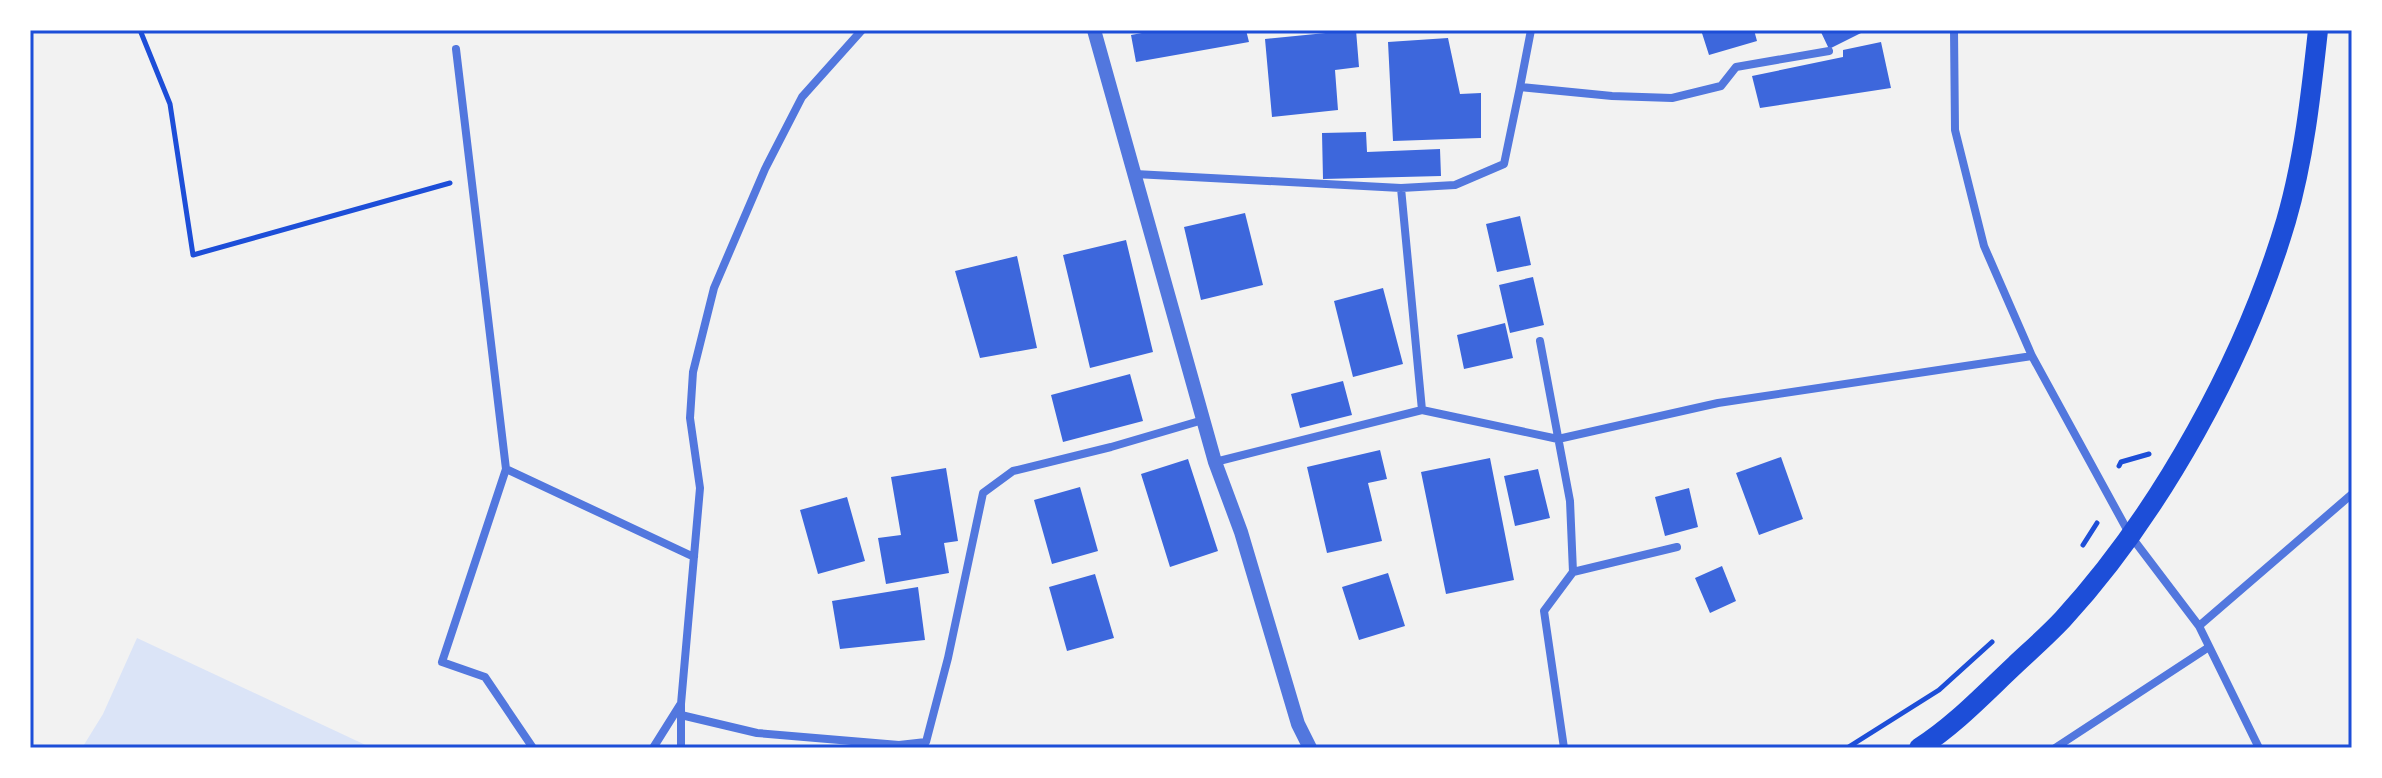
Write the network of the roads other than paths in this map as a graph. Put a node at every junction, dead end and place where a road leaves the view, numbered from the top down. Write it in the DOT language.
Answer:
graph roads {
  1 [pos="862,30"];
  2 [pos="1094,30"];
  3 [pos="1531,30"];
  4 [pos="1954,30"];
  5 [pos="2318,30"];
  6 [pos="456,49"];
  7 [pos="1829,51"];
  8 [pos="1520,87"];
  9 [pos="1135,174"];
  10 [pos="1401,188"];
  11 [pos="1540,341"];
  12 [pos="2032,356"];
  13 [pos="1422,410"];
  14 [pos="1203,420"];
  15 [pos="1558,439"];
  16 [pos="1215,462"];
  17 [pos="506,469"];
  18 [pos="2352,494"];
  19 [pos="2130,535"];
  20 [pos="1677,547"];
  21 [pos="694,557"];
  22 [pos="1573,572"];
  23 [pos="2199,626"];
  24 [pos="2209,647"];
  25 [pos="681,704"];
  26 [pos="681,715"];
  27 [pos="533,748"];
  28 [pos="653,748"];
  29 [pos="681,748"];
  30 [pos="1310,748"];
  31 [pos="1564,748"];
  32 [pos="1919,748"];
  33 [pos="2055,748"];
  34 [pos="2259,748"];
  1 -- 21 [label="street"];
  2 -- 9 [label="street"];
  3 -- 8 [label="street"];
  4 -- 12 [label="street"];
  5 -- 19 [label="main road"];
  6 -- 17 [label="street"];
  7 -- 8 [label="street"];
  8 -- 10 [label="street"];
  9 -- 10 [label="street"];
  9 -- 14 [label="street"];
  10 -- 13 [label="street"];
  11 -- 15 [label="street"];
  12 -- 15 [label="street"];
  12 -- 19 [label="street"];
  13 -- 15 [label="street"];
  13 -- 16 [label="street"];
  14 -- 16 [label="street"];
  14 -- 26 [label="street"];
  15 -- 22 [label="street"];
  16 -- 30 [label="street"];
  17 -- 21 [label="street"];
  17 -- 27 [label="street"];
  18 -- 23 [label="street"];
  19 -- 23 [label="street"];
  19 -- 32 [label="main road"];
  20 -- 22 [label="street"];
  21 -- 25 [label="street"];
  22 -- 31 [label="street"];
  23 -- 24 [label="street"];
  24 -- 33 [label="street"];
  24 -- 34 [label="street"];
  25 -- 26 [label="street"];
  25 -- 28 [label="street"];
  26 -- 29 [label="street"];
}
